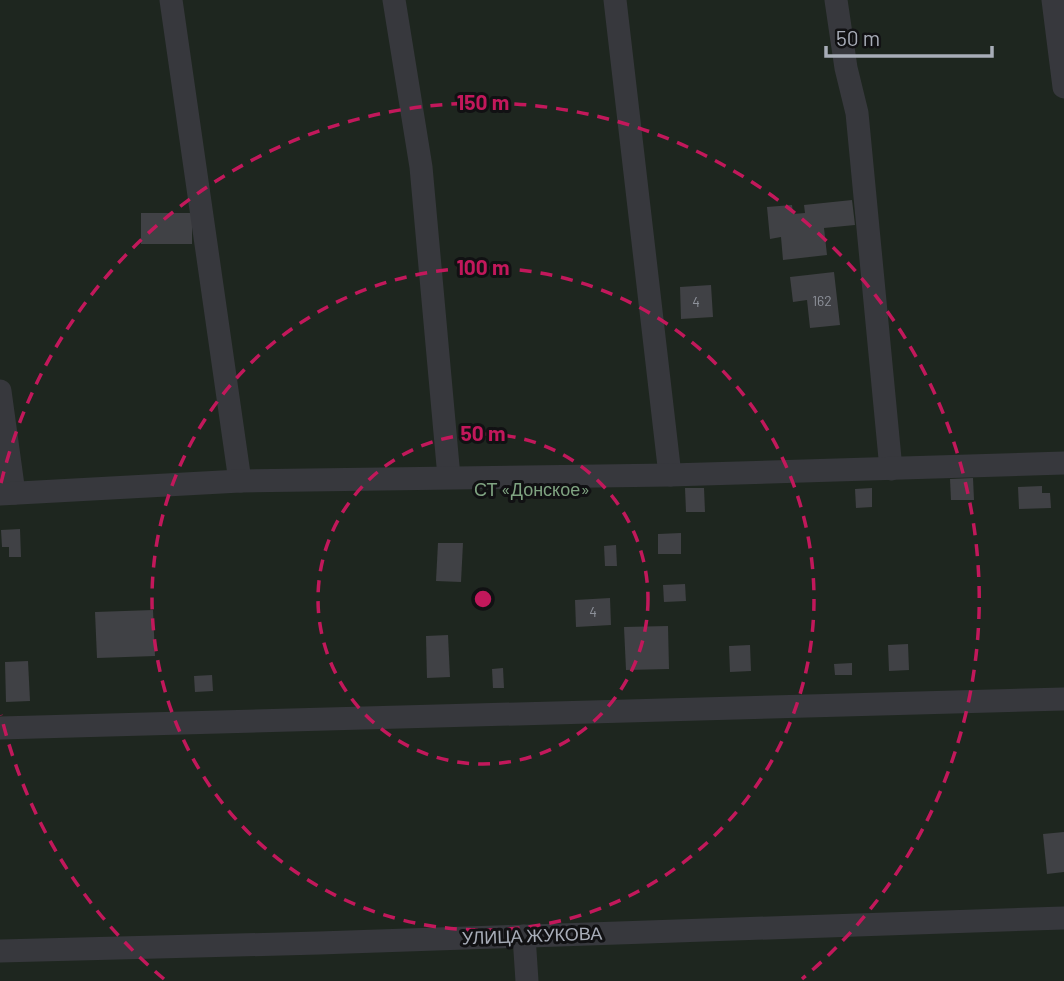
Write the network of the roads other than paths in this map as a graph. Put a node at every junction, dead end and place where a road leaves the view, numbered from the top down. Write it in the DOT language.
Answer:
graph roads {
  1 [pos="172,0"];
  2 [pos="394,0"];
  3 [pos="615,0"];
  4 [pos="836,0"];
  5 [pos="1053,0"];
  6 [pos="1064,87"];
  7 [pos="0,391"];
  8 [pos="1064,463"];
  9 [pos="891,469"];
  10 [pos="670,475"];
  11 [pos="449,477"];
  12 [pos="240,481"];
  13 [pos="7,493"];
  14 [pos="1064,699"];
  15 [pos="0,728"];
  16 [pos="1064,918"];
  17 [pos="523,936"];
  18 [pos="0,951"];
  19 [pos="527,981"];
  1 -- 12 [label="lane"];
  2 -- 11 [label="lane"];
  3 -- 10 [label="lane"];
  4 -- 9 [label="lane"];
  5 -- 6 [label="lane"];
  7 -- 13 [label="lane"];
  8 -- 9 [label="lane"];
  9 -- 10 [label="lane"];
  10 -- 11 [label="lane"];
  11 -- 12 [label="lane"];
  12 -- 13 [label="lane"];
  14 -- 15 [label="lane"];
  16 -- 17 [label="lane, УЛИЦА ЖУКОВА"];
  17 -- 18 [label="lane, УЛИЦА ЖУКОВА"];
  17 -- 19 [label="lane"];
}
